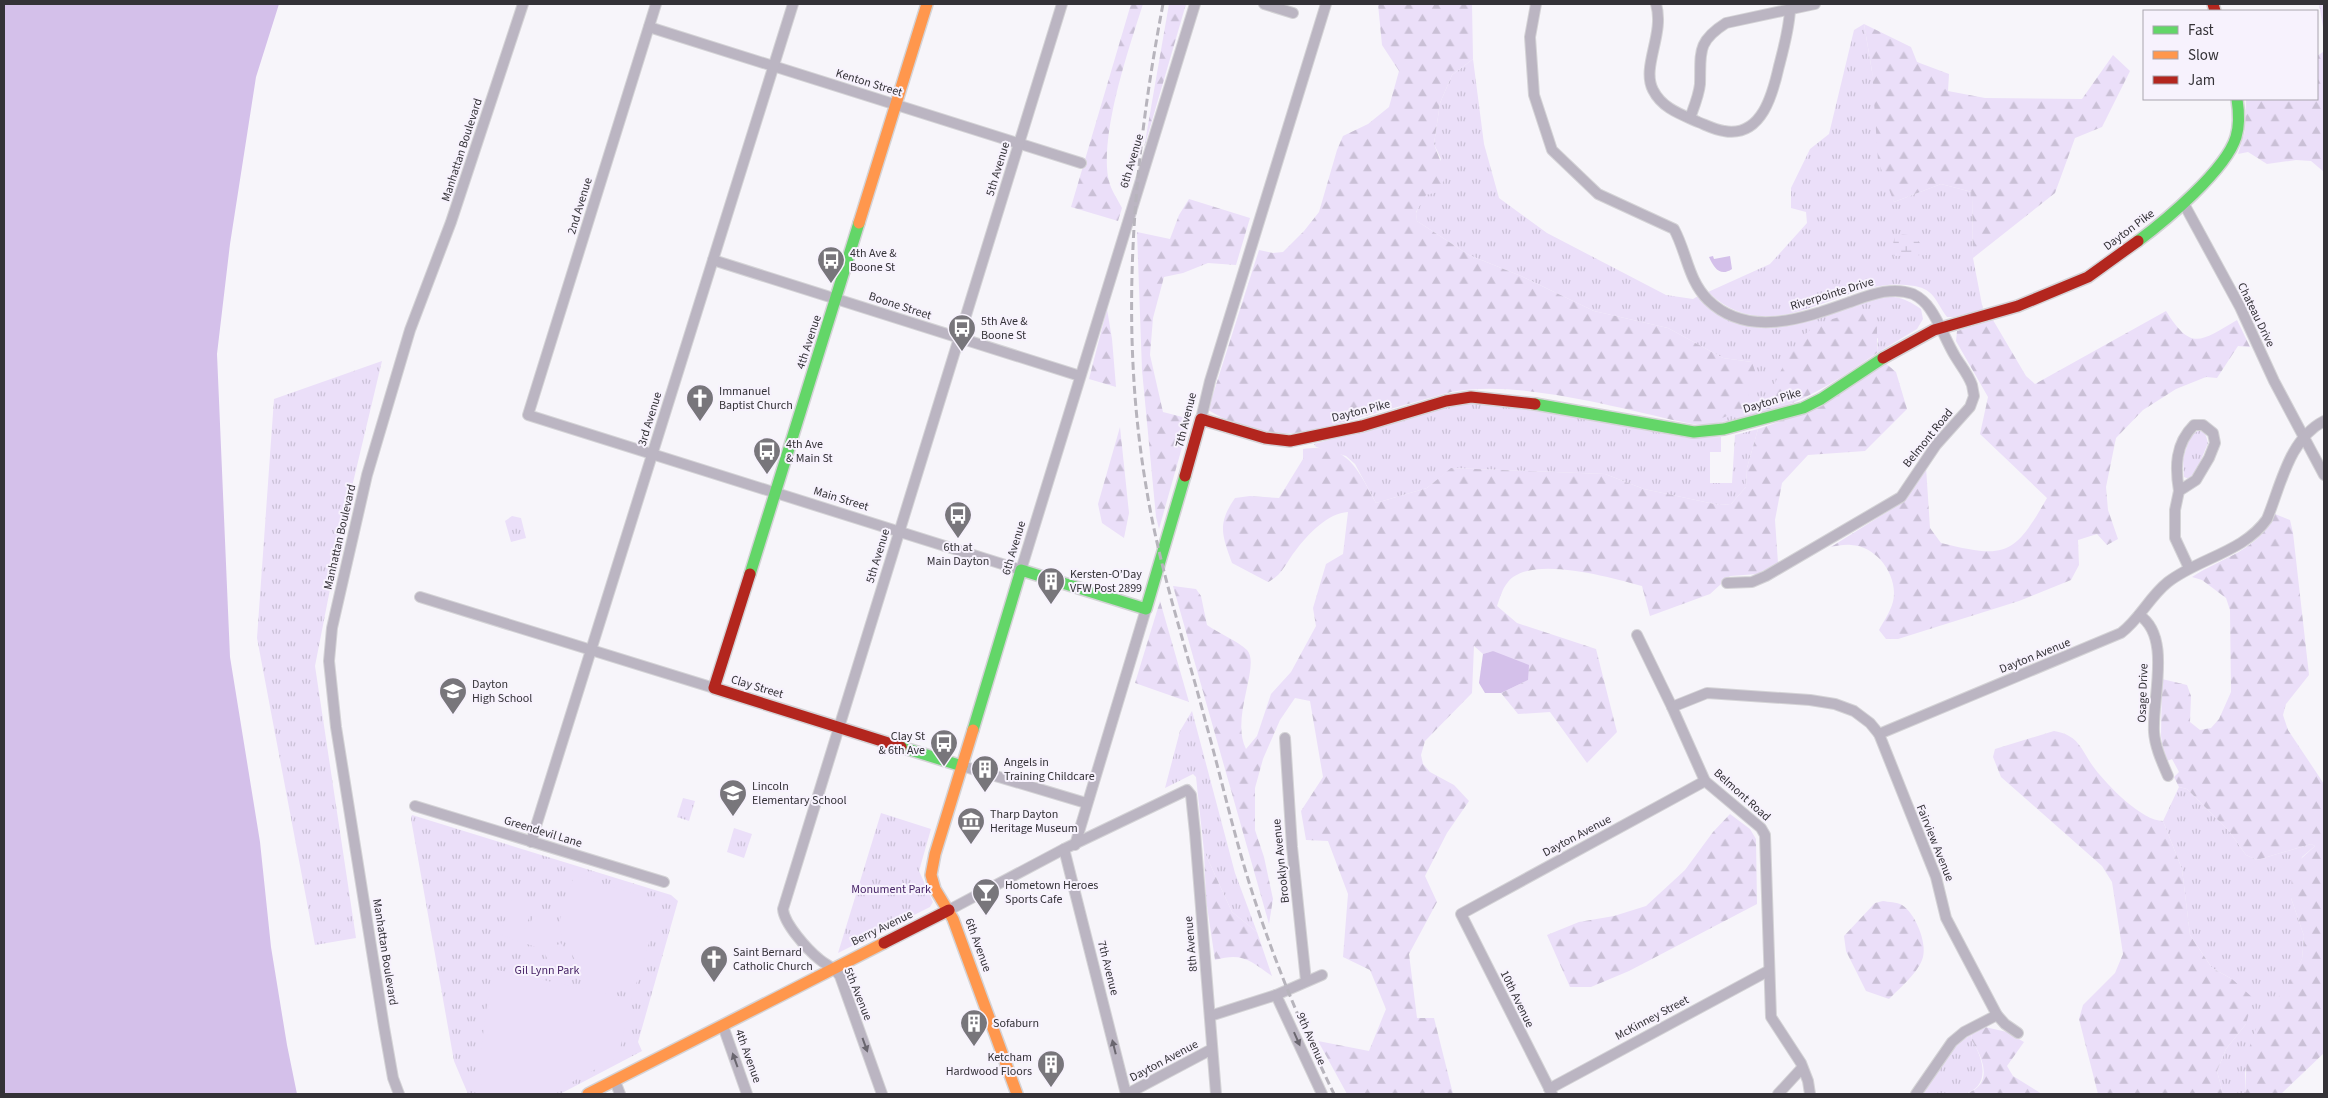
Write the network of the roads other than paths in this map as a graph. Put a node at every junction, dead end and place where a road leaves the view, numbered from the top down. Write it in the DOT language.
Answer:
graph roads {
  1 [pos="523,4"];
  2 [pos="656,4"];
  3 [pos="793,4"];
  4 [pos="927,4"];
  5 [pos="1062,4"];
  6 [pos="1195,4"];
  7 [pos="1264,4"];
  8 [pos="1326,4"];
  9 [pos="1536,4"];
  10 [pos="1656,4"];
  11 [pos="1815,4"];
  12 [pos="1790,10"];
  13 [pos="1293,13"];
  14 [pos="649,27"];
  15 [pos="773,66"];
  16 [pos="2237,100"];
  17 [pos="895,104"];
  18 [pos="1690,118"];
  19 [pos="1020,143"];
  20 [pos="1081,162"];
  21 [pos="2184,204"];
  22 [pos="713,260"];
  23 [pos="836,299"];
  24 [pos="1940,328"];
  25 [pos="959,338"];
  26 [pos="1080,376"];
  27 [pos="528,415"];
  28 [pos="1200,419"];
  29 [pos="2324,421"];
  30 [pos="2304,438"];
  31 [pos="652,454"];
  32 [pos="2324,476"];
  33 [pos="2179,491"];
  34 [pos="775,492"];
  35 [pos="898,531"];
  36 [pos="2189,568"];
  37 [pos="1021,570"];
  38 [pos="1727,583"];
  39 [pos="420,598"];
  40 [pos="1146,609"];
  41 [pos="2139,615"];
  42 [pos="1637,635"];
  43 [pos="591,650"];
  44 [pos="714,688"];
  45 [pos="1672,706"];
  46 [pos="839,727"];
  47 [pos="1879,734"];
  48 [pos="1285,738"];
  49 [pos="962,766"];
  50 [pos="2168,776"];
  51 [pos="1705,782"];
  52 [pos="1189,792"];
  53 [pos="1086,804"];
  54 [pos="415,806"];
  55 [pos="531,842"];
  56 [pos="1075,845"];
  57 [pos="1064,849"];
  58 [pos="664,882"];
  59 [pos="949,910"];
  60 [pos="1462,914"];
  61 [pos="834,967"];
  62 [pos="1768,970"];
  63 [pos="1322,975"];
  64 [pos="1306,981"];
  65 [pos="1276,995"];
  66 [pos="1997,1015"];
  67 [pos="1210,1016"];
  68 [pos="723,1026"];
  69 [pos="2018,1033"];
  70 [pos="1212,1049"];
  71 [pos="1802,1068"];
  72 [pos="615,1081"];
  73 [pos="1550,1091"];
  74 [pos="399,1094"];
  75 [pos="588,1094"];
  76 [pos="620,1094"];
  77 [pos="747,1094"];
  78 [pos="882,1094"];
  79 [pos="1017,1094"];
  80 [pos="1126,1094"];
  81 [pos="1216,1094"];
  82 [pos="1322,1094"];
  83 [pos="1778,1094"];
  84 [pos="1810,1094"];
  85 [pos="1916,1094"];
  1 -- 74 [label="street, Manhattan Boulevard"];
  2 -- 14 [label="street, 2nd Avenue"];
  3 -- 15 [label="street, 3rd Avenue"];
  4 -- 17 [label="street, 4th Avenue"];
  5 -- 19 [label="street, 5th Avenue"];
  6 -- 26 [label="street, 6th Avenue"];
  7 -- 13 [label="street"];
  8 -- 28 [label="street, 7th Avenue"];
  9 -- 24 [label="street, Riverpointe Drive"];
  10 -- 18 [label="street"];
  11 -- 12 [label="street"];
  12 -- 18 [label="street"];
  12 -- 18 [label="street"];
  14 -- 15 [label="street, Kenton Street"];
  14 -- 27 [label="street, 2nd Avenue"];
  15 -- 17 [label="street, Kenton Street"];
  15 -- 22 [label="street, 3rd Avenue"];
  16 -- 21 [label="street, Dayton Pike"];
  17 -- 19 [label="street, Kenton Street"];
  17 -- 23 [label="street, 4th Avenue"];
  19 -- 20 [label="street, Kenton Street"];
  19 -- 25 [label="street, 5th Avenue"];
  21 -- 24 [label="street, Dayton Pike"];
  21 -- 30 [label="street, Chateau Drive"];
  22 -- 23 [label="street, Boone Street"];
  22 -- 31 [label="street, 3rd Avenue"];
  23 -- 25 [label="street, Boone Street"];
  23 -- 34 [label="street, 4th Avenue"];
  24 -- 28 [label="street, Dayton Pike"];
  24 -- 38 [label="street, Belmont Road"];
  25 -- 26 [label="street, Boone Street"];
  25 -- 35 [label="street, 5th Avenue"];
  26 -- 37 [label="street, 6th Avenue"];
  27 -- 31 [label="street, Main Street"];
  28 -- 40 [label="street, 7th Avenue"];
  29 -- 30 [label="street, Dayton Avenue"];
  30 -- 32 [label="street, Chateau Drive"];
  30 -- 36 [label="street, Dayton Avenue"];
  31 -- 34 [label="street, Main Street"];
  31 -- 43 [label="street, 3rd Avenue"];
  33 -- 33 [label="street"];
  33 -- 36 [label="street"];
  34 -- 35 [label="street, Main Street"];
  34 -- 44 [label="street, 4th Avenue"];
  35 -- 37 [label="street, Main Street"];
  35 -- 46 [label="street, 5th Avenue"];
  36 -- 41 [label="street, Dayton Avenue"];
  37 -- 40 [label="street, Main Street"];
  37 -- 49 [label="street, 6th Avenue"];
  39 -- 43 [label="street, Clay Street"];
  40 -- 53 [label="street, 7th Avenue"];
  41 -- 47 [label="street, Dayton Avenue"];
  41 -- 50 [label="street, Osage Drive"];
  42 -- 45 [label="street, Belmont Road"];
  43 -- 44 [label="street, Clay Street"];
  43 -- 55 [label="street, 3rd Avenue"];
  44 -- 46 [label="street, Clay Street"];
  45 -- 47 [label="street"];
  45 -- 51 [label="street, Belmont Road"];
  46 -- 49 [label="street, Clay Street"];
  46 -- 61 [label="street, 5th Avenue"];
  47 -- 66 [label="street, Fairview Avenue"];
  48 -- 64 [label="street, Brooklyn Avenue"];
  49 -- 53 [label="street, Clay Street"];
  49 -- 59 [label="street, 6th Avenue"];
  51 -- 60 [label="street, Dayton Avenue"];
  51 -- 62 [label="street, Belmont Road"];
  52 -- 56 [label="street, Berry Avenue"];
  52 -- 67 [label="street, 8th Avenue"];
  53 -- 56 [label="street, 7th Avenue"];
  54 -- 55 [label="street, Greendevil Lane"];
  55 -- 58 [label="street, Greendevil Lane"];
  56 -- 57 [label="street, Berry Avenue"];
  57 -- 59 [label="street, Berry Avenue"];
  80 -- 57 [label="street, 7th Avenue, one-way"];
  59 -- 61 [label="street, Berry Avenue"];
  59 -- 79 [label="street, 6th Avenue"];
  60 -- 73 [label="street, 10th Avenue"];
  61 -- 68 [label="street, Berry Avenue"];
  61 -- 78 [label="street, 5th Avenue, one-way"];
  62 -- 71 [label="street, Belmont Road"];
  62 -- 73 [label="street, McKinney Street"];
  63 -- 64 [label="street"];
  64 -- 65 [label="street"];
  65 -- 67 [label="street"];
  65 -- 82 [label="street, 9th Avenue, one-way"];
  66 -- 69 [label="street, Fairview Avenue"];
  66 -- 85 [label="street"];
  67 -- 70 [label="street, 8th Avenue"];
  68 -- 72 [label="street, Berry Avenue"];
  77 -- 68 [label="street, 4th Avenue, one-way"];
  70 -- 80 [label="street, Dayton Avenue"];
  70 -- 81 [label="street, 8th Avenue"];
  71 -- 83 [label="street"];
  71 -- 84 [label="street, Belmont Road"];
  72 -- 75 [label="street, Berry Avenue"];
  72 -- 76 [label="street"];
}
